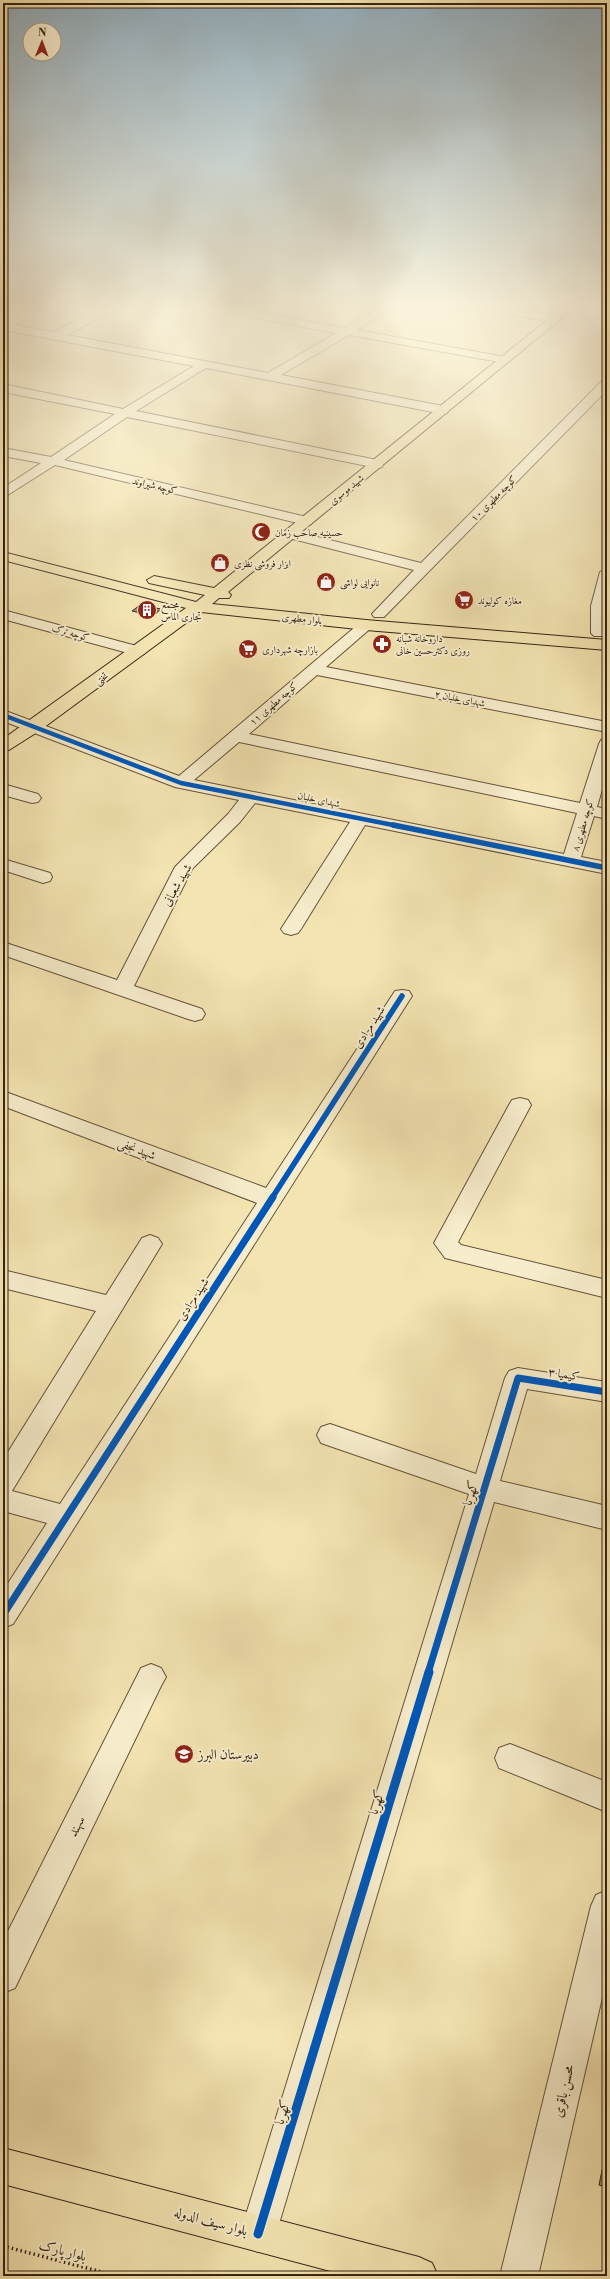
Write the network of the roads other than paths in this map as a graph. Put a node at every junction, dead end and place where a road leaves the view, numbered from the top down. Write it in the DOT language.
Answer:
graph roads {
  1 [pos="122,414"];
  2 [pos="136,414"];
  3 [pos="438,414"];
  4 [pos="576,414"];
  5 [pos="3,452"];
  6 [pos="53,461"];
  7 [pos="377,464"];
  8 [pos="5,491"];
  9 [pos="306,521"];
  10 [pos="290,534"];
  11 [pos="3,545"];
  12 [pos="3,556"];
  13 [pos="423,568"];
  14 [pos="607,572"];
  15 [pos="216,594"];
  16 [pos="198,607"];
  17 [pos="3,614"];
  18 [pos="380,614"];
  19 [pos="366,625"];
  20 [pos="604,638"];
  21 [pos="139,651"];
  22 [pos="313,669"];
  23 [pos="3,715"];
  24 [pos="33,727"];
  25 [pos="607,727"];
  26 [pos="235,736"];
  27 [pos="607,744"];
  28 [pos="3,746"];
  29 [pos="181,783"];
  30 [pos="3,789"];
  31 [pos="251,796"];
  32 [pos="32,798"];
  33 [pos="586,810"];
  34 [pos="607,814"];
  35 [pos="361,818"];
  36 [pos="571,861"];
  37 [pos="3,864"];
  38 [pos="607,868"];
  39 [pos="43,876"];
  40 [pos="290,929"];
  41 [pos="3,948"];
  42 [pos="122,989"];
  43 [pos="402,996"];
  44 [pos="195,1014"];
  45 [pos="3,1098"];
  46 [pos="520,1105"];
  47 [pos="271,1199"];
  48 [pos="150,1244"];
  49 [pos="3,1279"];
  50 [pos="607,1289"];
  51 [pos="112,1306"];
  52 [pos="518,1378"];
  53 [pos="607,1392"];
  54 [pos="330,1435"];
  55 [pos="3,1483"];
  56 [pos="484,1488"];
  57 [pos="3,1500"];
  58 [pos="66,1517"];
  59 [pos="607,1518"];
  60 [pos="3,1615"];
  61 [pos="151,1677"];
  62 [pos="510,1758"];
  63 [pos="607,1797"];
  64 [pos="607,1906"];
  65 [pos="3,1976"];
  66 [pos="3,2166"];
  67 [pos="258,2234"];
  68 [pos="419,2276"];
  69 [pos="519,2276"];
  1 -- 6 [label="street"];
  2 -- 7 [label="street"];
  3 -- 7 [label="main road, شهید موسوی"];
  4 -- 13 [label="street, کوچه مطهری ۱۰"];
  5 -- 6 [label="street, کوچه شیراوند"];
  6 -- 8 [label="street"];
  6 -- 9 [label="street, کوچه شیراوند"];
  7 -- 9 [label="main road, شهید موسوی"];
  9 -- 10 [label="main road, شهید موسوی"];
  10 -- 13 [label="street"];
  10 -- 15 [label="main road, شهید موسوی"];
  11 -- 15 [label="main road, بلوار مطهری"];
  12 -- 16 [label="main road, بلوار مطهری"];
  13 -- 18 [label="street, کوچه مطهری ۱۰"];
  14 -- 20 [label="street"];
  15 -- 16 [label="main road, شهید موسوی"];
  15 -- 18 [label="main road, بلوار مطهری"];
  16 -- 19 [label="main road, بلوار مطهری"];
  16 -- 21 [label="main road, تختی"];
  17 -- 21 [label="street, کوچه ترک"];
  18 -- 20 [label="main road, بلوار مطهری"];
  19 -- 20 [label="main road, بلوار مطهری"];
  19 -- 22 [label="street, کوچه مطهری ۱۱"];
  21 -- 24 [label="main road, تختی"];
  22 -- 25 [label="street, شهدای خلبان ۲"];
  22 -- 26 [label="street, کوچه مطهری ۱۱"];
  23 -- 24 [label="street, شهدای خلبان"];
  24 -- 28 [label="main road, تختی"];
  24 -- 29 [label="street, شهدای خلبان"];
  26 -- 29 [label="street, کوچه مطهری ۱۱"];
  26 -- 33 [label="street"];
  27 -- 33 [label="street, کوچه مطهری ۸"];
  29 -- 31 [label="street, شهدای خلبان"];
  30 -- 32 [label="street"];
  31 -- 35 [label="street, شهدای خلبان"];
  31 -- 42 [label="street, شهید شعبانی"];
  33 -- 34 [label="street"];
  33 -- 36 [label="street, کوچه مطهری ۸"];
  35 -- 36 [label="street, شهدای خلبان"];
  35 -- 40 [label="street"];
  36 -- 38 [label="street, شهدای خلبان"];
  37 -- 39 [label="street"];
  41 -- 42 [label="street"];
  42 -- 44 [label="street"];
  43 -- 47 [label="street, شهید مرادی"];
  45 -- 47 [label="street, شهید نجفی"];
  46 -- 50 [label="street"];
  47 -- 58 [label="street, شهید مرادی"];
  48 -- 51 [label="street"];
  49 -- 51 [label="street"];
  51 -- 55 [label="street"];
  52 -- 53 [label="street, کیمیا ۳"];
  52 -- 56 [label="street, کهربا"];
  54 -- 56 [label="street"];
  56 -- 59 [label="street"];
  56 -- 67 [label="street, کهربا"];
  57 -- 58 [label="street"];
  58 -- 60 [label="street, شهید مرادی"];
  61 -- 65 [label="street, سهند"];
  62 -- 63 [label="street"];
  64 -- 69 [label="street, محسن باقری"];
  66 -- 67 [label="main road, بلوار سیف الدوله"];
  67 -- 68 [label="main road, بلوار سیف الدوله"];
}
